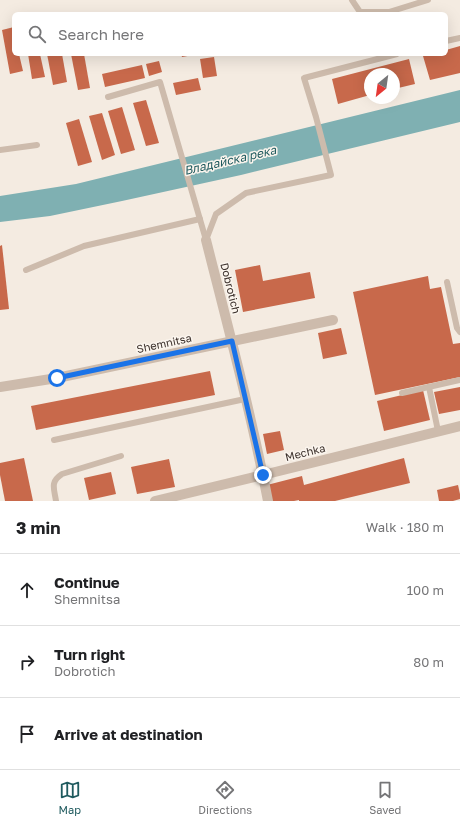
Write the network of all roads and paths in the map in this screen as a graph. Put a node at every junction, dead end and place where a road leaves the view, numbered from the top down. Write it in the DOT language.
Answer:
graph roads {
  1 [pos="352,0"];
  2 [pos="428,0"];
  3 [pos="460,38"];
  4 [pos="448,41"];
  5 [pos="389,56"];
  6 [pos="108,97"];
  7 [pos="37,145"];
  8 [pos="0,150"];
  9 [pos="200,219"];
  10 [pos="206,240"];
  11 [pos="26,270"];
  12 [pos="447,282"];
  13 [pos="333,320"];
  14 [pos="460,332"];
  15 [pos="232,341"];
  16 [pos="460,380"];
  17 [pos="0,387"];
  18 [pos="429,387"];
  19 [pos="402,393"];
  20 [pos="245,399"];
  21 [pos="460,426"];
  22 [pos="438,431"];
  23 [pos="54,440"];
  24 [pos="121,456"];
  25 [pos="263,475"];
  26 [pos="56,501"];
  27 [pos="155,501"];
  28 [pos="268,501"];
  1 -- 2 [label="lane"];
  3 -- 4 [label="lane"];
  5 -- 10 [label="lane"];
  6 -- 9 [label="lane"];
  7 -- 8 [label="lane"];
  9 -- 10 [label="lane"];
  9 -- 11 [label="lane"];
  10 -- 15 [label="street, Dobrotich"];
  12 -- 14 [label="lane"];
  13 -- 15 [label="street, Shemnitsa"];
  15 -- 17 [label="street, Shemnitsa"];
  15 -- 20 [label="street, Dobrotich"];
  16 -- 18 [label="lane"];
  18 -- 19 [label="lane"];
  18 -- 22 [label="lane"];
  20 -- 23 [label="lane"];
  20 -- 25 [label="street, Dobrotich"];
  21 -- 22 [label="street, Mechka"];
  22 -- 25 [label="street, Mechka"];
  24 -- 26 [label="lane"];
  25 -- 27 [label="street, Mechka"];
  25 -- 28 [label="street, Dobrotich"];
}
